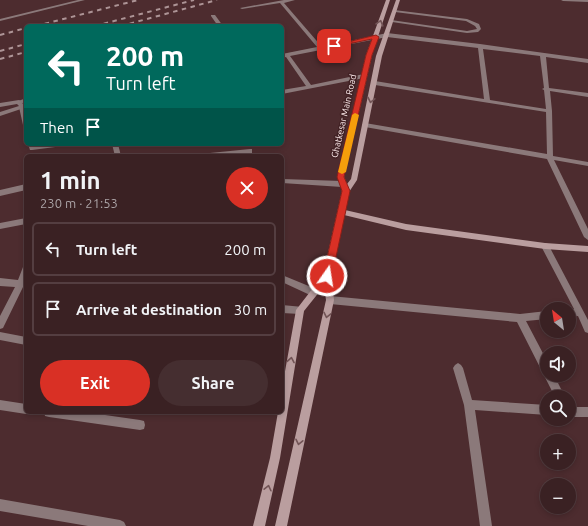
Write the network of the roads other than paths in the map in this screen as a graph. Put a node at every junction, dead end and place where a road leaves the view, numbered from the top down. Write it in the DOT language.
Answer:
graph roads {
  1 [pos="83,0"];
  2 [pos="293,0"];
  3 [pos="388,0"];
  4 [pos="398,0"];
  5 [pos="555,0"];
  6 [pos="563,0"];
  7 [pos="588,1"];
  8 [pos="281,2"];
  9 [pos="242,8"];
  10 [pos="395,10"];
  11 [pos="213,16"];
  12 [pos="0,20"];
  13 [pos="392,21"];
  14 [pos="219,24"];
  15 [pos="387,35"];
  16 [pos="376,37"];
  17 [pos="480,46"];
  18 [pos="320,48"];
  19 [pos="284,55"];
  20 [pos="542,56"];
  21 [pos="588,61"];
  22 [pos="364,76"];
  23 [pos="374,83"];
  24 [pos="309,86"];
  25 [pos="545,89"];
  26 [pos="284,92"];
  27 [pos="588,95"];
  28 [pos="487,101"];
  29 [pos="24,102"];
  30 [pos="21,104"];
  31 [pos="0,105"];
  32 [pos="549,111"];
  33 [pos="0,114"];
  34 [pos="24,117"];
  35 [pos="365,125"];
  36 [pos="32,146"];
  37 [pos="48,146"];
  38 [pos="250,150"];
  39 [pos="217,154"];
  40 [pos="550,158"];
  41 [pos="588,164"];
  42 [pos="284,182"];
  43 [pos="24,187"];
  44 [pos="344,188"];
  45 [pos="0,192"];
  46 [pos="342,212"];
  47 [pos="24,221"];
  48 [pos="0,226"];
  49 [pos="588,237"];
  50 [pos="545,246"];
  51 [pos="588,249"];
  52 [pos="327,276"];
  53 [pos="284,279"];
  54 [pos="0,282"];
  55 [pos="24,284"];
  56 [pos="314,292"];
  57 [pos="330,300"];
  58 [pos="284,309"];
  59 [pos="300,310"];
  60 [pos="576,312"];
  61 [pos="580,312"];
  62 [pos="540,316"];
  63 [pos="520,318"];
  64 [pos="0,326"];
  65 [pos="588,329"];
  66 [pos="0,336"];
  67 [pos="24,341"];
  68 [pos="540,357"];
  69 [pos="458,368"];
  70 [pos="0,405"];
  71 [pos="284,405"];
  72 [pos="468,405"];
  73 [pos="24,409"];
  74 [pos="540,410"];
  75 [pos="576,412"];
  76 [pos="588,412"];
  77 [pos="63,414"];
  78 [pos="282,414"];
  79 [pos="140,425"];
  80 [pos="0,505"];
  81 [pos="120,526"];
  82 [pos="259,526"];
  83 [pos="281,526"];
  84 [pos="486,526"];
  1 -- 12 [label="lane"];
  2 -- 8 [label="street"];
  16 -- 3 [label="main road, Ghatkesar Main Road, one-way"];
  4 -- 10 [label="main road, Ghatkesar Main Road"];
  5 -- 6 [label="street"];
  6 -- 7 [label="street"];
  8 -- 9 [label="street"];
  8 -- 18 [label="street"];
  10 -- 13 [label="main road, Ghatkesar Main Road"];
  10 -- 13 [label="lane"];
  11 -- 14 [label="street"];
  13 -- 15 [label="main road, Ghatkesar Main Road"];
  15 -- 16 [label="street"];
  15 -- 17 [label="street"];
  15 -- 23 [label="main road, Ghatkesar Main Road"];
  16 -- 18 [label="street"];
  16 -- 22 [label="main road, Ghatkesar Main Road"];
  17 -- 20 [label="street"];
  17 -- 28 [label="street"];
  18 -- 19 [label="street"];
  19 -- 24 [label="street"];
  20 -- 21 [label="street"];
  20 -- 25 [label="street"];
  22 -- 24 [label="street"];
  22 -- 44 [label="main road, Ghatkesar Main Road"];
  23 -- 28 [label="street"];
  23 -- 35 [label="main road, Ghatkesar Main Road, one-way"];
  24 -- 26 [label="street"];
  25 -- 27 [label="street"];
  25 -- 32 [label="street"];
  28 -- 32 [label="street"];
  29 -- 30 [label="street"];
  30 -- 31 [label="lane"];
  30 -- 33 [label="lane"];
  30 -- 34 [label="street"];
  32 -- 40 [label="street"];
  35 -- 40 [label="street"];
  35 -- 44 [label="main road, Ghatkesar Main Road"];
  36 -- 37 [label="street"];
  38 -- 39 [label="street"];
  40 -- 41 [label="street"];
  40 -- 49 [label="street"];
  42 -- 44 [label="street"];
  43 -- 45 [label="street"];
  44 -- 46 [label="main road, Ghatkesar Main Road"];
  46 -- 50 [label="main road"];
  46 -- 52 [label="main road, Ghatkesar Main Road"];
  47 -- 48 [label="street"];
  50 -- 51 [label="main road"];
  50 -- 61 [label="street"];
  52 -- 56 [label="main road, Ghatkesar Main Road"];
  52 -- 57 [label="main road, Ghatkesar Main Road"];
  53 -- 56 [label="street"];
  54 -- 55 [label="street"];
  55 -- 64 [label="street"];
  56 -- 59 [label="main road, Ghatkesar Main Road"];
  57 -- 63 [label="street"];
  57 -- 83 [label="main road, Ghatkesar Main Road, one-way"];
  58 -- 59 [label="street"];
  71 -- 59 [label="main road, Ghatkesar Main Road, one-way"];
  60 -- 61 [label="street"];
  61 -- 65 [label="street"];
  62 -- 63 [label="street"];
  63 -- 68 [label="street"];
  66 -- 67 [label="street"];
  69 -- 72 [label="street"];
  70 -- 73 [label="street"];
  72 -- 74 [label="street"];
  72 -- 84 [label="street"];
  75 -- 76 [label="street"];
  77 -- 79 [label="street"];
  82 -- 78 [label="main road, Ghatkesar Main Road, one-way"];
  80 -- 81 [label="street"];
}
